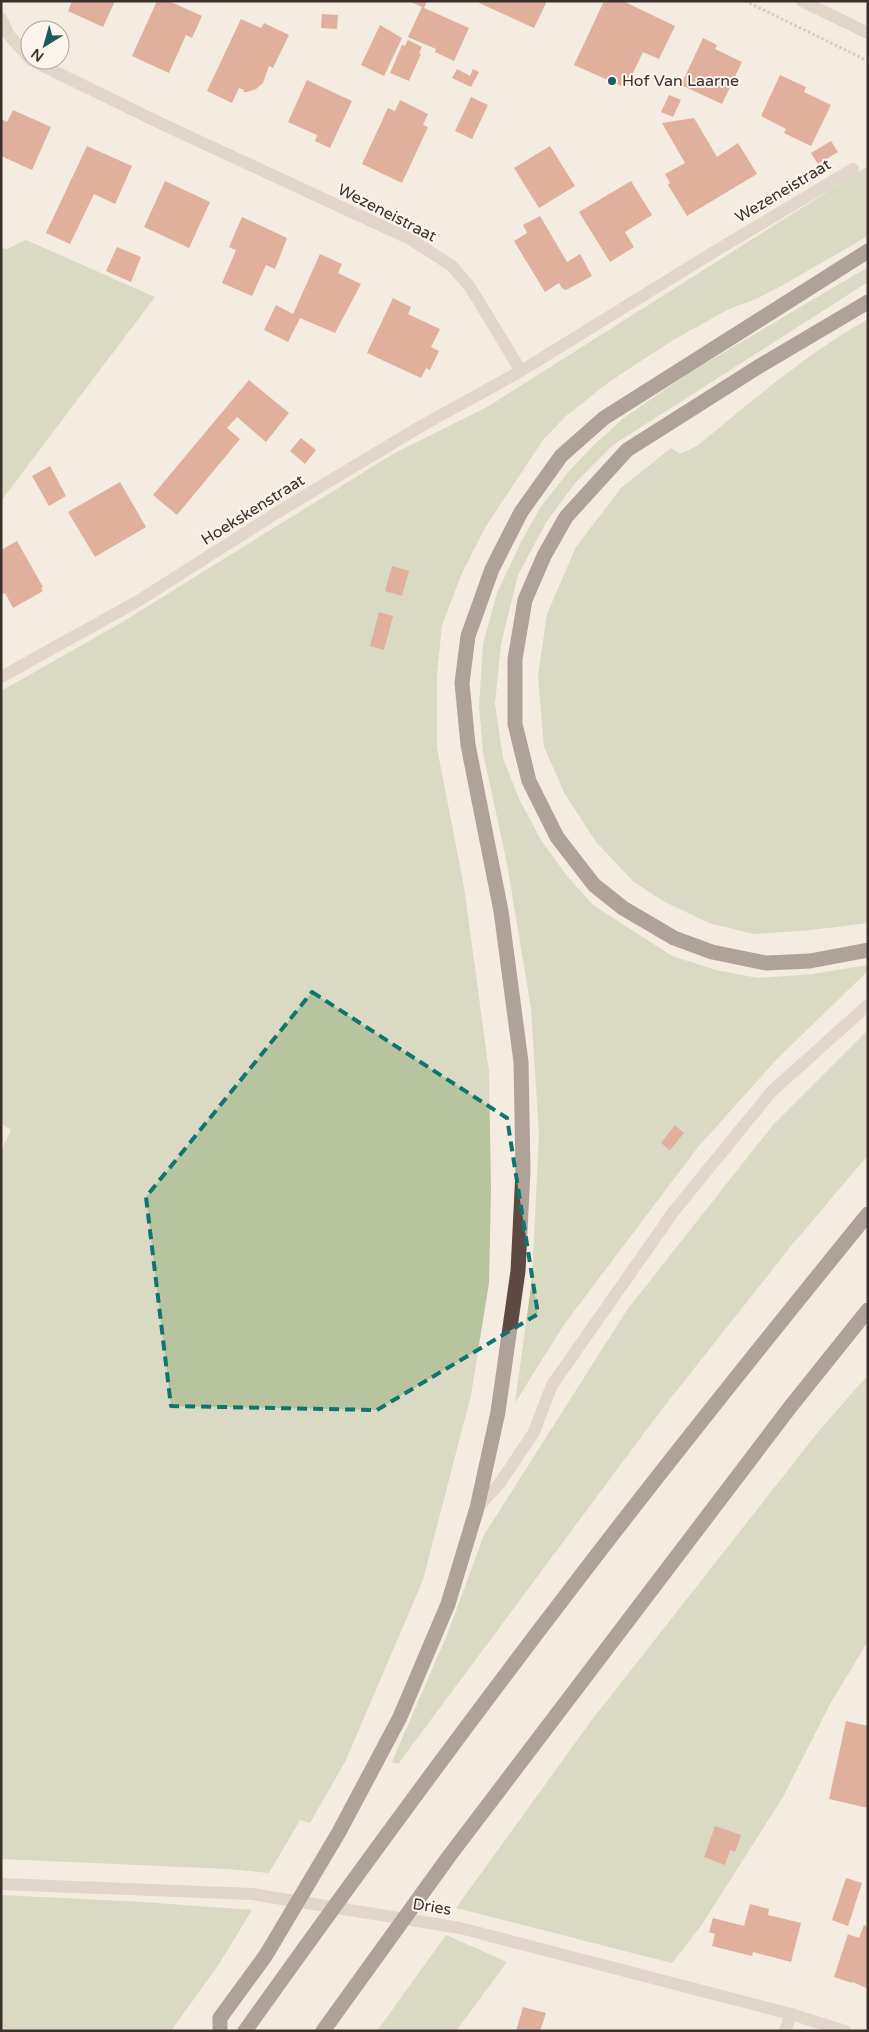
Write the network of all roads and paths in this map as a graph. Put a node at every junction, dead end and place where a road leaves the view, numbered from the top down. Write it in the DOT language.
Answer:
graph roads {
  1 [pos="745,1"];
  2 [pos="802,1"];
  3 [pos="1,18"];
  4 [pos="868,33"];
  5 [pos="20,48"];
  6 [pos="868,61"];
  7 [pos="51,70"];
  8 [pos="853,168"];
  9 [pos="868,251"];
  10 [pos="868,302"];
  11 [pos="522,371"];
  12 [pos="1,676"];
  13 [pos="868,950"];
  14 [pos="868,1005"];
  15 [pos="868,1214"];
  16 [pos="868,1310"];
  17 [pos="477,1508"];
  18 [pos="1,1884"];
  19 [pos="791,2014"];
  20 [pos="220,2031"];
  21 [pos="245,2031"];
  22 [pos="323,2031"];
  23 [pos="785,2031"];
  24 [pos="845,2031"];
  1 -- 6 [label="path"];
  2 -- 4 [label="street"];
  3 -- 5 [label="street, Wezeneistraat"];
  7 -- 11 [label="street, Wezeneistraat"];
  8 -- 11 [label="street, Wezeneistraat"];
  9 -- 17 [label="highway"];
  10 -- 13 [label="highway"];
  11 -- 12 [label="street, Hoekskenstraat"];
  14 -- 17 [label="street"];
  15 -- 21 [label="highway"];
  16 -- 22 [label="highway"];
  17 -- 20 [label="highway"];
  18 -- 19 [label="street, Dries"];
  19 -- 23 [label="street"];
  19 -- 24 [label="street, Dries"];
}
